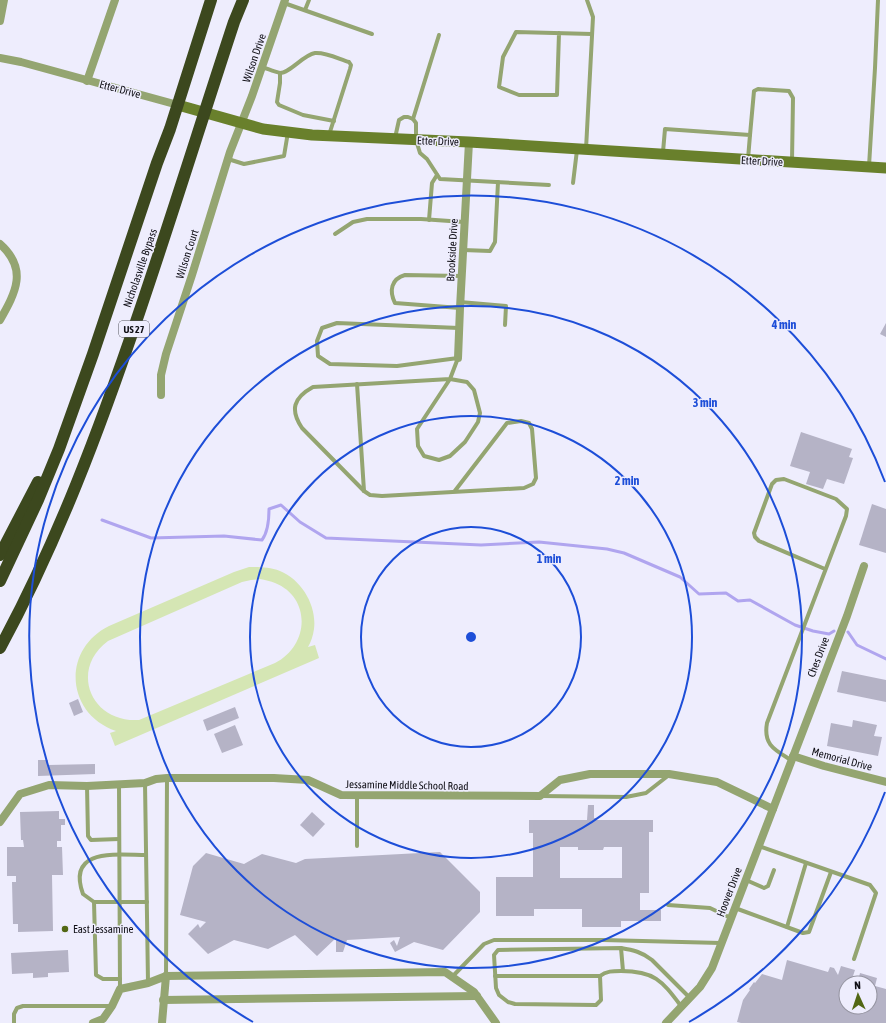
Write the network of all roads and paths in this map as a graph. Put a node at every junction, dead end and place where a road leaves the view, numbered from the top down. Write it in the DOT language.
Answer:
graph roads {
  1 [pos="4,0"];
  2 [pos="115,0"];
  3 [pos="211,0"];
  4 [pos="242,0"];
  5 [pos="309,0"];
  6 [pos="587,0"];
  7 [pos="878,0"];
  8 [pos="284,1"];
  9 [pos="305,10"];
  10 [pos="0,21"];
  11 [pos="559,33"];
  12 [pos="372,34"];
  13 [pos="592,34"];
  14 [pos="439,35"];
  15 [pos="0,58"];
  16 [pos="262,67"];
  17 [pos="280,73"];
  18 [pos="87,81"];
  19 [pos="178,104"];
  20 [pos="204,113"];
  21 [pos="413,120"];
  22 [pos="334,121"];
  23 [pos="242,123"];
  24 [pos="288,132"];
  25 [pos="750,135"];
  26 [pos="329,136"];
  27 [pos="395,139"];
  28 [pos="416,140"];
  29 [pos="469,142"];
  30 [pos="582,149"];
  31 [pos="663,154"];
  32 [pos="228,159"];
  33 [pos="748,160"];
  34 [pos="792,162"];
  35 [pos="869,167"];
  36 [pos="886,168"];
  37 [pos="437,176"];
  38 [pos="466,180"];
  39 [pos="498,182"];
  40 [pos="574,183"];
  41 [pos="549,185"];
  42 [pos="429,220"];
  43 [pos="464,222"];
  44 [pos="335,234"];
  45 [pos="0,244"];
  46 [pos="462,250"];
  47 [pos="461,276"];
  48 [pos="460,305"];
  49 [pos="0,320"];
  50 [pos="505,325"];
  51 [pos="459,328"];
  52 [pos="458,358"];
  53 [pos="450,379"];
  54 [pos="357,384"];
  55 [pos="161,395"];
  56 [pos="72,411"];
  57 [pos="364,491"];
  58 [pos="454,492"];
  59 [pos="0,555"];
  60 [pos="864,566"];
  61 [pos="826,569"];
  62 [pos="0,581"];
  63 [pos="0,648"];
  64 [pos="792,758"];
  65 [pos="669,774"];
  66 [pos="167,778"];
  67 [pos="886,782"];
  68 [pos="146,783"];
  69 [pos="118,784"];
  70 [pos="87,786"];
  71 [pos="357,796"];
  72 [pos="540,796"];
  73 [pos="773,809"];
  74 [pos="0,822"];
  75 [pos="119,839"];
  76 [pos="357,846"];
  77 [pos="759,846"];
  78 [pos="119,855"];
  79 [pos="146,855"];
  80 [pos="806,863"];
  81 [pos="774,870"];
  82 [pos="831,872"];
  83 [pos="746,880"];
  84 [pos="94,902"];
  85 [pos="119,902"];
  86 [pos="147,902"];
  87 [pos="668,905"];
  88 [pos="735,908"];
  89 [pos="731,918"];
  90 [pos="786,927"];
  91 [pos="722,943"];
  92 [pos="621,948"];
  93 [pos="854,959"];
  94 [pos="623,971"];
  95 [pos="166,976"];
  96 [pos="495,976"];
  97 [pos="600,976"];
  98 [pos="452,977"];
  99 [pos="120,979"];
  100 [pos="148,983"];
  101 [pos="120,989"];
  102 [pos="477,996"];
  103 [pos="691,998"];
  104 [pos="163,1000"];
  105 [pos="112,1006"];
  106 [pos="682,1007"];
  107 [pos="14,1023"];
  108 [pos="93,1023"];
  109 [pos="162,1023"];
  110 [pos="496,1023"];
  111 [pos="666,1023"];
  1 -- 10 [label="street"];
  2 -- 18 [label="street"];
  3 -- 19 [label="highway, Nicholasville Bypass / US 27"];
  4 -- 20 [label="highway, Nicholasville Bypass / US 27"];
  5 -- 9 [label="lane"];
  6 -- 13 [label="lane"];
  7 -- 35 [label="lane"];
  8 -- 9 [label="lane"];
  8 -- 16 [label="street, Wilson Drive"];
  9 -- 12 [label="lane"];
  11 -- 11 [label="lane"];
  11 -- 13 [label="lane"];
  13 -- 30 [label="lane"];
  14 -- 21 [label="lane"];
  15 -- 18 [label="street, Etter Drive"];
  16 -- 17 [label="lane"];
  16 -- 23 [label="street, Wilson Drive"];
  17 -- 22 [label="lane"];
  17 -- 22 [label="lane"];
  18 -- 19 [label="street, Etter Drive"];
  19 -- 20 [label="street, Etter Drive"];
  19 -- 56 [label="highway, Nicholasville Bypass / US 27"];
  20 -- 23 [label="street, Etter Drive"];
  20 -- 63 [label="highway, Nicholasville Bypass / US 27"];
  21 -- 27 [label="lane"];
  21 -- 28 [label="lane"];
  22 -- 26 [label="lane"];
  23 -- 24 [label="street, Etter Drive"];
  23 -- 32 [label="street, Wilson Court"];
  24 -- 26 [label="street, Etter Drive"];
  24 -- 32 [label="lane"];
  25 -- 31 [label="lane"];
  25 -- 33 [label="lane"];
  25 -- 34 [label="lane"];
  26 -- 27 [label="street, Etter Drive"];
  27 -- 28 [label="street, Etter Drive"];
  28 -- 29 [label="street, Etter Drive"];
  28 -- 37 [label="lane"];
  29 -- 30 [label="street, Etter Drive"];
  29 -- 38 [label="street, Brookside Drive"];
  30 -- 31 [label="street, Etter Drive"];
  30 -- 40 [label="lane"];
  31 -- 33 [label="street, Etter Drive"];
  32 -- 55 [label="street, Wilson Court"];
  33 -- 34 [label="street, Etter Drive"];
  34 -- 35 [label="street, Etter Drive"];
  35 -- 36 [label="street, Etter Drive"];
  37 -- 38 [label="lane"];
  37 -- 42 [label="lane"];
  38 -- 39 [label="lane"];
  38 -- 43 [label="street, Brookside Drive"];
  39 -- 41 [label="lane"];
  39 -- 46 [label="lane"];
  42 -- 43 [label="lane"];
  42 -- 44 [label="lane"];
  43 -- 46 [label="street, Brookside Drive"];
  45 -- 49 [label="street"];
  46 -- 47 [label="street, Brookside Drive"];
  47 -- 48 [label="street, Brookside Drive"];
  47 -- 48 [label="lane"];
  48 -- 50 [label="lane"];
  48 -- 51 [label="street, Brookside Drive"];
  51 -- 52 [label="street, Brookside Drive"];
  51 -- 52 [label="lane"];
  52 -- 53 [label="lane"];
  53 -- 53 [label="lane"];
  53 -- 54 [label="lane"];
  54 -- 57 [label="lane"];
  54 -- 57 [label="lane"];
  56 -- 59 [label="highway"];
  56 -- 62 [label="highway, Nicholasville Bypass / US 27"];
  57 -- 58 [label="lane"];
  58 -- 58 [label="lane"];
  60 -- 64 [label="street, Ches Drive"];
  61 -- 61 [label="lane"];
  61 -- 64 [label="lane"];
  64 -- 67 [label="street, Memorial Drive"];
  64 -- 73 [label="street, Hoover Drive"];
  65 -- 72 [label="street"];
  65 -- 72 [label="lane"];
  65 -- 73 [label="street"];
  66 -- 68 [label="street, Jessamine Middle School Road"];
  66 -- 71 [label="street, Jessamine Middle School Road"];
  66 -- 95 [label="lane"];
  68 -- 69 [label="street, Jessamine Middle School Road"];
  68 -- 79 [label="lane"];
  69 -- 70 [label="street, Jessamine Middle School Road"];
  69 -- 75 [label="lane"];
  70 -- 74 [label="street, Jessamine Middle School Road"];
  70 -- 75 [label="lane"];
  71 -- 72 [label="street, Jessamine Middle School Road"];
  71 -- 76 [label="lane"];
  73 -- 77 [label="street, Hoover Drive"];
  75 -- 78 [label="lane"];
  77 -- 80 [label="lane"];
  77 -- 83 [label="street, Hoover Drive"];
  78 -- 79 [label="lane"];
  78 -- 84 [label="lane"];
  78 -- 85 [label="lane"];
  79 -- 86 [label="lane"];
  80 -- 82 [label="lane"];
  80 -- 90 [label="lane"];
  81 -- 83 [label="lane"];
  82 -- 90 [label="lane"];
  82 -- 93 [label="lane"];
  83 -- 88 [label="street, Hoover Drive"];
  84 -- 85 [label="lane"];
  84 -- 99 [label="lane"];
  85 -- 86 [label="lane"];
  85 -- 99 [label="lane"];
  86 -- 100 [label="lane"];
  87 -- 89 [label="lane"];
  88 -- 89 [label="street, Hoover Drive"];
  88 -- 90 [label="lane"];
  89 -- 91 [label="street, Hoover Drive"];
  91 -- 98 [label="lane"];
  91 -- 103 [label="street, Hoover Drive"];
  92 -- 94 [label="lane"];
  92 -- 96 [label="lane"];
  92 -- 103 [label="lane"];
  94 -- 97 [label="lane"];
  94 -- 106 [label="lane"];
  95 -- 98 [label="street"];
  95 -- 100 [label="street"];
  95 -- 104 [label="street"];
  96 -- 97 [label="lane"];
  96 -- 97 [label="lane"];
  98 -- 102 [label="street"];
  99 -- 101 [label="lane"];
  100 -- 101 [label="street"];
  101 -- 105 [label="street"];
  102 -- 104 [label="street"];
  102 -- 110 [label="street"];
  103 -- 106 [label="street, Hoover Drive"];
  104 -- 109 [label="street"];
  105 -- 107 [label="lane"];
  105 -- 108 [label="street"];
  106 -- 111 [label="street, Hoover Drive"];
}
